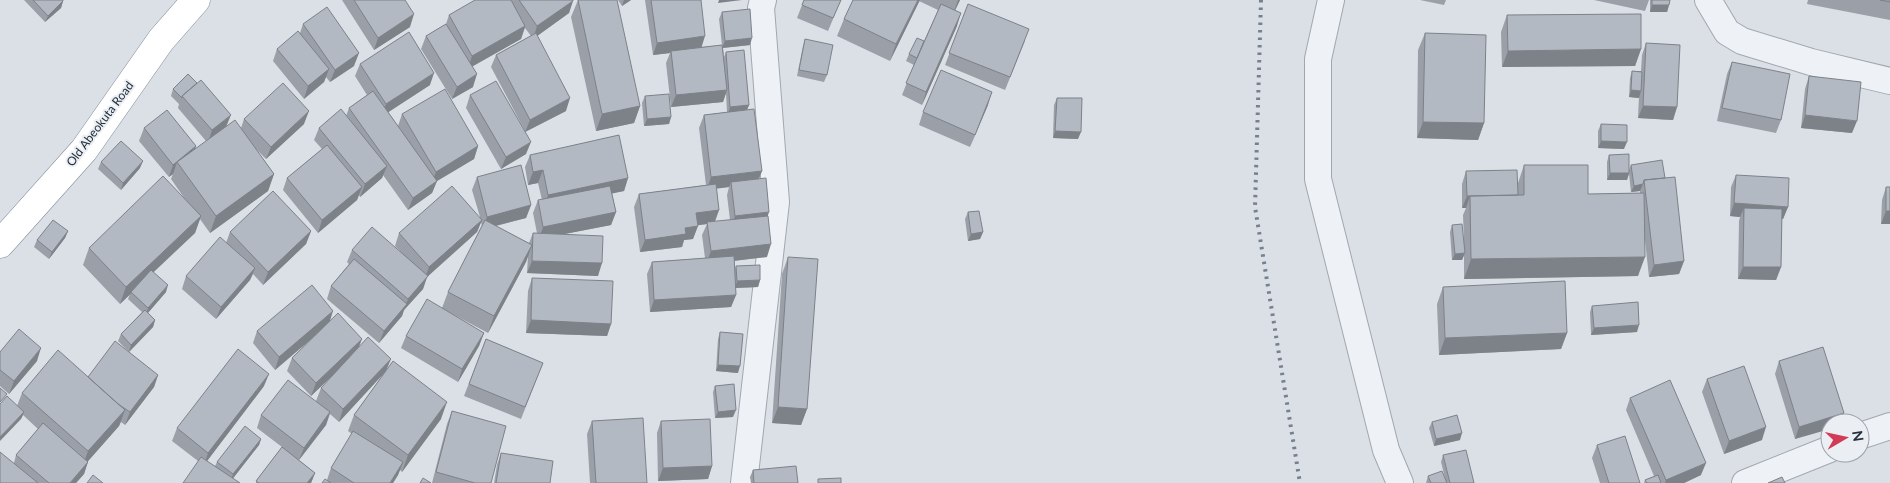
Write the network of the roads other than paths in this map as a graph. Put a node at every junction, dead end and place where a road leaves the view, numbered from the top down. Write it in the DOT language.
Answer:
graph roads {
  1 [pos="196,0"];
  2 [pos="763,0"];
  3 [pos="1332,0"];
  4 [pos="1708,0"];
  5 [pos="1890,81"];
  6 [pos="0,244"];
  7 [pos="1890,426"];
  8 [pos="1870,433"];
  9 [pos="1820,452"];
  10 [pos="744,483"];
  11 [pos="1400,483"];
  12 [pos="1745,483"];
  1 -- 6 [label="highway, Old Abeokuta Road"];
  2 -- 10 [label="street"];
  3 -- 11 [label="street"];
  4 -- 5 [label="street"];
  7 -- 8 [label="street"];
  9 -- 12 [label="street"];
}
